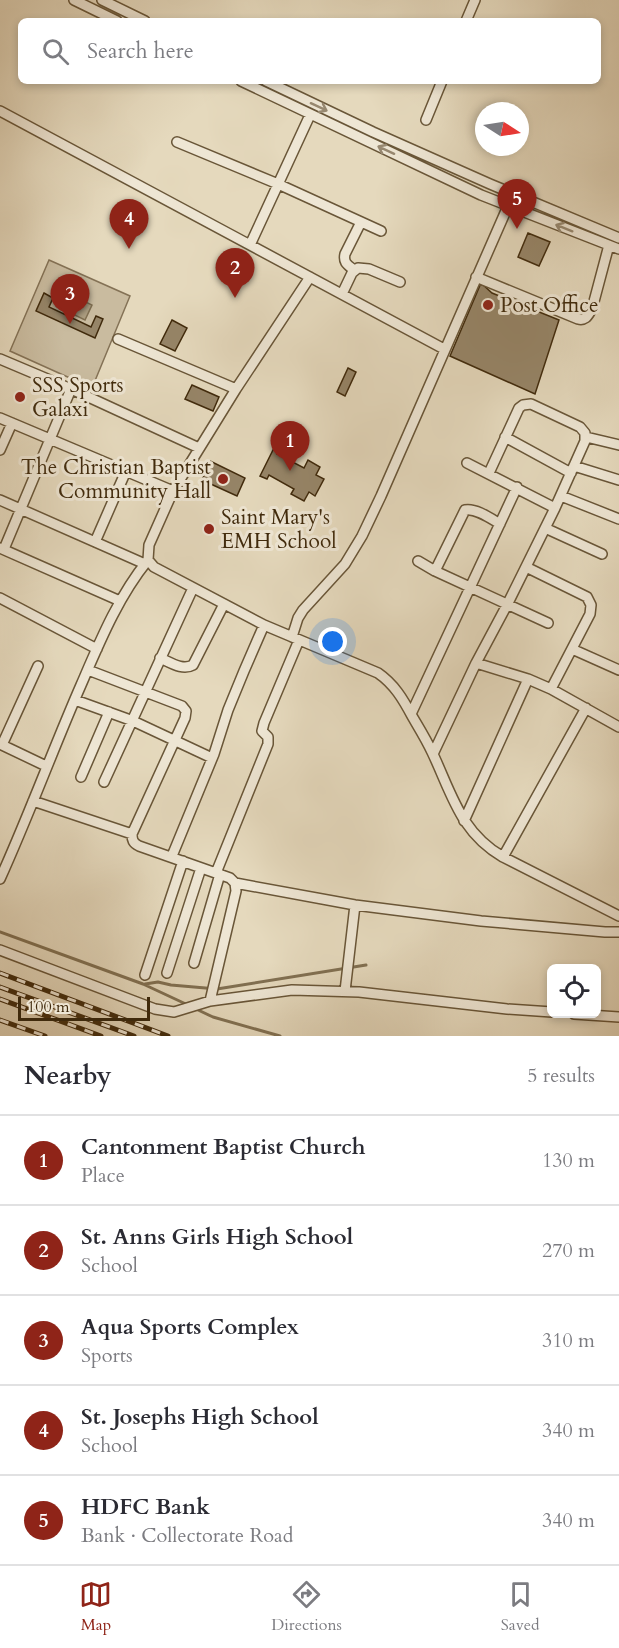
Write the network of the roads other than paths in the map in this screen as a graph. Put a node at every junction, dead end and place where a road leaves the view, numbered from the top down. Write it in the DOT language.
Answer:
graph roads {
  1 [pos="74,0"];
  2 [pos="102,0"];
  3 [pos="475,0"];
  4 [pos="111,18"];
  5 [pos="139,18"];
  6 [pos="467,18"];
  7 [pos="247,84"];
  8 [pos="272,84"];
  9 [pos="441,84"];
  10 [pos="0,111"];
  11 [pos="310,115"];
  12 [pos="426,120"];
  13 [pos="177,142"];
  14 [pos="278,184"];
  15 [pos="508,206"];
  16 [pos="361,222"];
  17 [pos="381,231"];
  18 [pos="619,238"];
  19 [pos="250,245"];
  20 [pos="609,245"];
  21 [pos="619,249"];
  22 [pos="354,270"];
  23 [pos="310,277"];
  24 [pos="476,277"];
  25 [pos="400,282"];
  26 [pos="342,294"];
  27 [pos="118,339"];
  28 [pos="444,349"];
  29 [pos="0,359"];
  30 [pos="71,389"];
  31 [pos="236,389"];
  32 [pos="0,418"];
  33 [pos="12,423"];
  34 [pos="586,436"];
  35 [pos="505,437"];
  36 [pos="50,439"];
  37 [pos="619,445"];
  38 [pos="199,448"];
  39 [pos="0,450"];
  40 [pos="467,463"];
  41 [pos="572,469"];
  42 [pos="126,471"];
  43 [pos="489,473"];
  44 [pos="619,480"];
  45 [pos="517,487"];
  46 [pos="173,491"];
  47 [pos="561,496"];
  48 [pos="0,500"];
  49 [pos="555,508"];
  50 [pos="20,509"];
  51 [pos="619,519"];
  52 [pos="500,524"];
  53 [pos="545,528"];
  54 [pos="95,542"];
  55 [pos="2,548"];
  56 [pos="602,554"];
  57 [pos="418,561"];
  58 [pos="146,562"];
  59 [pos="526,567"];
  60 [pos="435,571"];
  61 [pos="470,586"];
  62 [pos="193,588"];
  63 [pos="0,598"];
  64 [pos="120,601"];
  65 [pos="508,603"];
  66 [pos="224,604"];
  67 [pos="549,623"];
  68 [pos="264,625"];
  69 [pos="296,639"];
  70 [pos="97,649"];
  71 [pos="572,649"];
  72 [pos="160,658"];
  73 [pos="476,663"];
  74 [pos="38,666"];
  75 [pos="88,670"];
  76 [pos="619,670"];
  77 [pos="528,679"];
  78 [pos="550,689"];
  79 [pos="146,691"];
  80 [pos="75,700"];
  81 [pos="586,708"];
  82 [pos="109,712"];
  83 [pos="411,714"];
  84 [pos="133,721"];
  85 [pos="619,727"];
  86 [pos="174,740"];
  87 [pos="1,745"];
  88 [pos="433,754"];
  89 [pos="213,758"];
  90 [pos="46,766"];
  91 [pos="81,777"];
  92 [pos="104,782"];
  93 [pos="33,801"];
  94 [pos="464,821"];
  95 [pos="132,834"];
  96 [pos="172,856"];
  97 [pos="502,857"];
  98 [pos="183,861"];
  99 [pos="201,867"];
  100 [pos="218,874"];
  101 [pos="0,879"];
  102 [pos="235,883"];
  103 [pos="355,905"];
  104 [pos="619,916"];
  105 [pos="619,932"];
  106 [pos="0,950"];
  107 [pos="194,963"];
  108 [pos="167,974"];
  109 [pos="145,975"];
  110 [pos="345,991"];
  111 [pos="210,997"];
  112 [pos="547,1011"];
  113 [pos="601,1016"];
  114 [pos="619,1017"];
  1 -- 4 [label="street"];
  2 -- 5 [label="street"];
  3 -- 6 [label="street"];
  7 -- 11 [label="street"];
  8 -- 18 [label="street, one-way"];
  9 -- 12 [label="street"];
  10 -- 19 [label="street"];
  11 -- 14 [label="street"];
  15 -- 11 [label="street, one-way"];
  13 -- 14 [label="street"];
  14 -- 16 [label="street"];
  14 -- 19 [label="street"];
  20 -- 15 [label="street, one-way"];
  15 -- 24 [label="street"];
  16 -- 17 [label="street"];
  16 -- 22 [label="street"];
  19 -- 23 [label="street"];
  20 -- 21 [label="street"];
  20 -- 24 [label="street"];
  22 -- 25 [label="street"];
  22 -- 26 [label="street"];
  23 -- 26 [label="street"];
  23 -- 31 [label="street"];
  24 -- 28 [label="street"];
  26 -- 28 [label="street"];
  27 -- 31 [label="street"];
  28 -- 69 [label="street"];
  29 -- 30 [label="street"];
  30 -- 36 [label="street"];
  30 -- 38 [label="street"];
  31 -- 38 [label="street"];
  32 -- 33 [label="street"];
  33 -- 36 [label="street"];
  33 -- 39 [label="street"];
  34 -- 35 [label="street"];
  34 -- 37 [label="street"];
  34 -- 41 [label="street"];
  35 -- 41 [label="street"];
  35 -- 43 [label="street"];
  36 -- 42 [label="street"];
  36 -- 50 [label="street"];
  38 -- 46 [label="street"];
  40 -- 43 [label="street"];
  41 -- 44 [label="street"];
  41 -- 47 [label="street"];
  42 -- 46 [label="street"];
  42 -- 54 [label="street"];
  43 -- 45 [label="street"];
  45 -- 49 [label="street"];
  45 -- 52 [label="street"];
  46 -- 58 [label="street"];
  47 -- 49 [label="street"];
  47 -- 51 [label="street"];
  48 -- 50 [label="street"];
  49 -- 53 [label="street"];
  50 -- 54 [label="street"];
  50 -- 55 [label="street"];
  52 -- 60 [label="street"];
  52 -- 61 [label="street"];
  53 -- 56 [label="street"];
  53 -- 59 [label="street"];
  54 -- 58 [label="street"];
  55 -- 64 [label="street"];
  57 -- 60 [label="street"];
  58 -- 62 [label="street"];
  58 -- 64 [label="street"];
  59 -- 65 [label="street"];
  59 -- 71 [label="street"];
  60 -- 61 [label="street"];
  61 -- 65 [label="street"];
  61 -- 83 [label="street"];
  62 -- 66 [label="street"];
  62 -- 72 [label="street"];
  63 -- 70 [label="street"];
  64 -- 70 [label="street"];
  65 -- 67 [label="street"];
  65 -- 73 [label="street"];
  66 -- 68 [label="street"];
  66 -- 72 [label="street"];
  68 -- 69 [label="street"];
  68 -- 89 [label="street"];
  69 -- 83 [label="street"];
  69 -- 100 [label="street"];
  70 -- 75 [label="street"];
  71 -- 76 [label="street"];
  71 -- 78 [label="street"];
  72 -- 79 [label="street"];
  73 -- 77 [label="street"];
  73 -- 88 [label="street"];
  74 -- 87 [label="street"];
  75 -- 79 [label="street"];
  75 -- 80 [label="street"];
  77 -- 78 [label="street"];
  77 -- 94 [label="street"];
  78 -- 81 [label="street"];
  79 -- 84 [label="street"];
  79 -- 86 [label="street"];
  80 -- 82 [label="street"];
  80 -- 90 [label="street"];
  81 -- 85 [label="street"];
  81 -- 97 [label="street"];
  82 -- 84 [label="street"];
  82 -- 91 [label="street"];
  83 -- 88 [label="street"];
  84 -- 86 [label="street"];
  84 -- 92 [label="street"];
  86 -- 89 [label="street"];
  86 -- 95 [label="street"];
  87 -- 90 [label="street"];
  88 -- 94 [label="street"];
  89 -- 96 [label="street"];
  90 -- 93 [label="street"];
  93 -- 95 [label="street"];
  93 -- 101 [label="street"];
  94 -- 97 [label="street"];
  95 -- 96 [label="street"];
  96 -- 98 [label="street"];
  97 -- 104 [label="street"];
  98 -- 99 [label="street"];
  98 -- 109 [label="street"];
  99 -- 100 [label="street"];
  99 -- 108 [label="street"];
  100 -- 102 [label="street"];
  100 -- 107 [label="street"];
  102 -- 103 [label="street"];
  102 -- 111 [label="street"];
  103 -- 105 [label="street"];
  103 -- 110 [label="street"];
  106 -- 111 [label="street"];
  110 -- 111 [label="street"];
  110 -- 112 [label="street"];
  113 -- 114 [label="street"];
}
